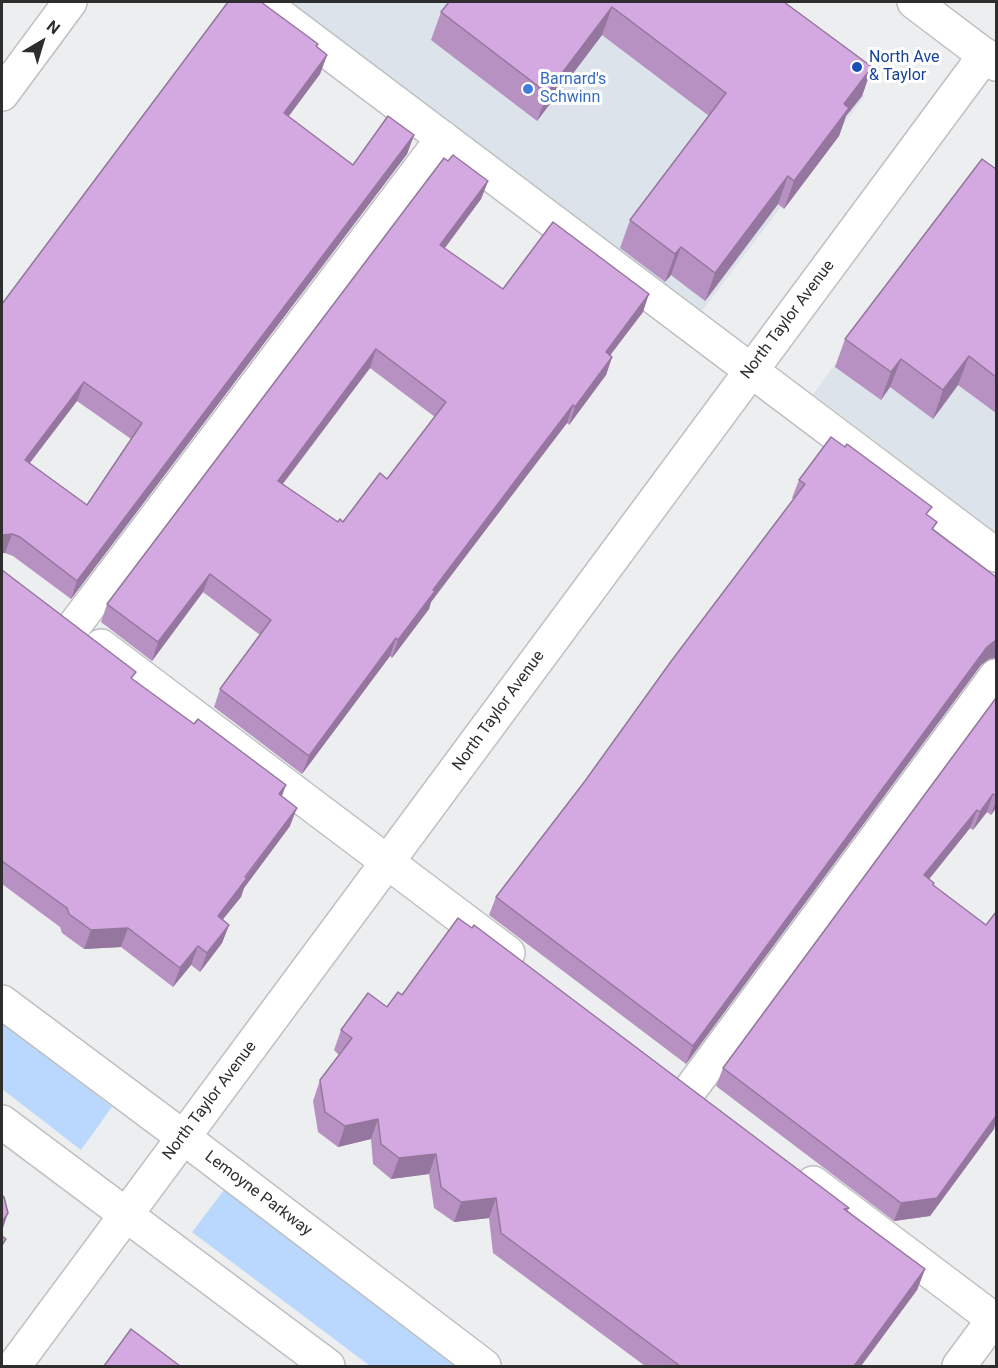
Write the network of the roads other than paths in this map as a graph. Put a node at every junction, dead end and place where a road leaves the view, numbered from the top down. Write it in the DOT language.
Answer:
graph roads {
  1 [pos="70,2"];
  2 [pos="262,2"];
  3 [pos="914,2"];
  4 [pos="991,59"];
  5 [pos="2,94"];
  6 [pos="443,138"];
  7 [pos="751,370"];
  8 [pos="996,555"];
  9 [pos="47,605"];
  10 [pos="74,626"];
  11 [pos="996,676"];
  12 [pos="387,862"];
  13 [pos="529,968"];
  14 [pos="2,1002"];
  15 [pos="690,1090"];
  16 [pos="2,1122"];
  17 [pos="183,1137"];
  18 [pos="792,1167"];
  19 [pos="125,1216"];
  20 [pos="996,1319"];
  21 [pos="14,1366"];
  22 [pos="328,1366"];
  23 [pos="484,1366"];
  24 [pos="959,1366"];
  1 -- 5 [label="street"];
  2 -- 6 [label="street"];
  3 -- 4 [label="street"];
  4 -- 7 [label="street, North Taylor Avenue"];
  6 -- 7 [label="street"];
  6 -- 10 [label="street"];
  7 -- 8 [label="street"];
  7 -- 12 [label="street, North Taylor Avenue"];
  9 -- 10 [label="street"];
  10 -- 12 [label="street"];
  11 -- 15 [label="street"];
  12 -- 13 [label="street"];
  12 -- 17 [label="street, North Taylor Avenue"];
  14 -- 17 [label="street, Lemoyne Parkway"];
  16 -- 19 [label="street"];
  17 -- 19 [label="street, North Taylor Avenue"];
  17 -- 23 [label="street, Lemoyne Parkway"];
  18 -- 20 [label="street"];
  19 -- 21 [label="street, North Taylor Avenue"];
  19 -- 22 [label="street"];
  20 -- 24 [label="street"];
}
